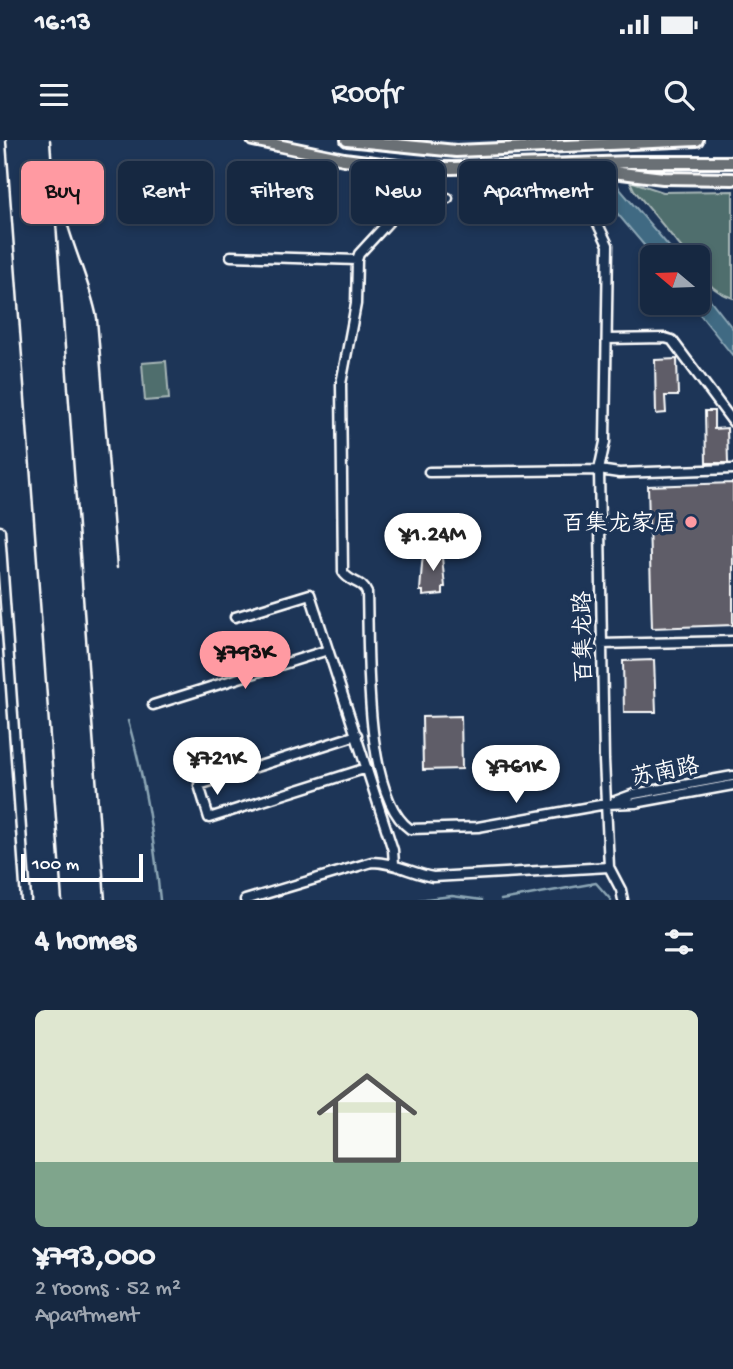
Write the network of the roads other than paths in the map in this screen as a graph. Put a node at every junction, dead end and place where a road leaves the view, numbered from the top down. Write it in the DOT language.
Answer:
graph roads {
  1 [pos="253,140"];
  2 [pos="347,140"];
  3 [pos="588,140"];
  4 [pos="697,140"];
  5 [pos="573,142"];
  6 [pos="733,162"];
  7 [pos="616,165"];
  8 [pos="459,168"];
  9 [pos="616,171"];
  10 [pos="733,178"];
  11 [pos="448,198"];
  12 [pos="598,224"];
  13 [pos="231,256"];
  14 [pos="357,260"];
  15 [pos="607,340"];
  16 [pos="733,422"];
  17 [pos="733,468"];
  18 [pos="599,470"];
  19 [pos="429,472"];
  20 [pos="0,531"];
  21 [pos="235,617"];
  22 [pos="733,640"];
  23 [pos="601,645"];
  24 [pos="328,650"];
  25 [pos="153,705"];
  26 [pos="357,735"];
  27 [pos="367,768"];
  28 [pos="733,776"];
  29 [pos="733,785"];
  30 [pos="606,804"];
  31 [pos="394,864"];
  32 [pos="609,867"];
  33 [pos="26,900"];
  34 [pos="246,900"];
  35 [pos="623,900"];
  1 -- 8 [label="main road"];
  2 -- 5 [label="main road"];
  3 -- 5 [label="main road"];
  4 -- 5 [label="main road"];
  6 -- 7 [label="main road"];
  9 -- 10 [label="main road"];
  11 -- 14 [label="street"];
  12 -- 15 [label="street, 百集龙路"];
  13 -- 14 [label="street"];
  14 -- 30 [label="street"];
  15 -- 16 [label="street"];
  15 -- 18 [label="street, 百集龙路"];
  17 -- 18 [label="street"];
  18 -- 19 [label="street"];
  18 -- 23 [label="street, 百集龙路"];
  20 -- 33 [label="street"];
  21 -- 24 [label="street"];
  22 -- 23 [label="street"];
  23 -- 30 [label="street, 百集龙路"];
  24 -- 25 [label="street"];
  24 -- 26 [label="street"];
  26 -- 27 [label="street"];
  26 -- 27 [label="street"];
  27 -- 31 [label="street"];
  28 -- 30 [label="street, 苏南路"];
  29 -- 30 [label="street, 苏南路"];
  30 -- 32 [label="street, 苏南路"];
  31 -- 32 [label="street"];
  31 -- 34 [label="street"];
  32 -- 35 [label="street, 苏南路"];
}
